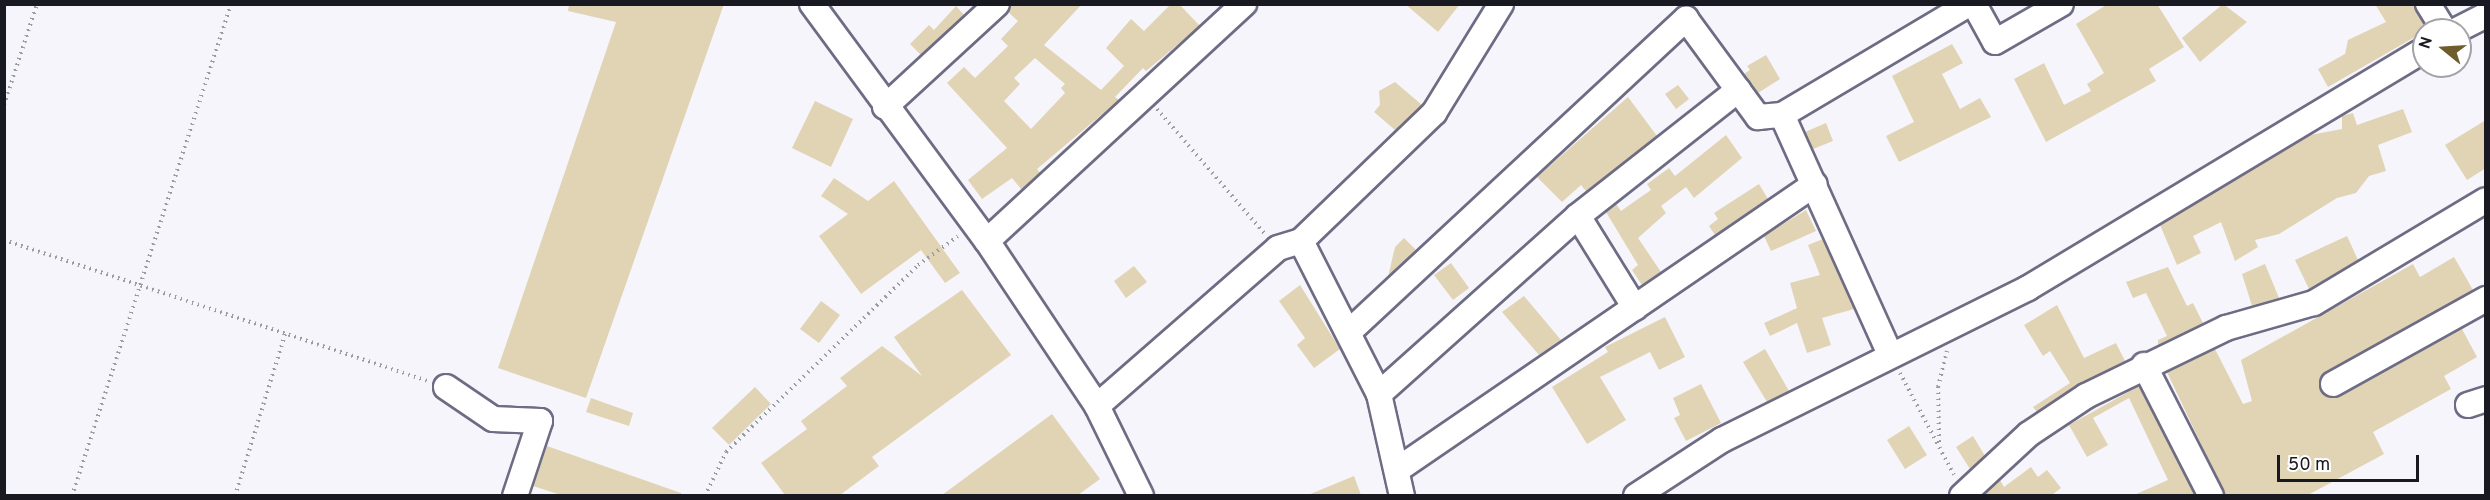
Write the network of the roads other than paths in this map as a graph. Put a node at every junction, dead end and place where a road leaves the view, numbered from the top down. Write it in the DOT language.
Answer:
graph roads {
  1 [pos="812,4"];
  2 [pos="997,4"];
  3 [pos="1244,4"];
  4 [pos="1501,4"];
  5 [pos="1969,4"];
  6 [pos="1974,4"];
  7 [pos="2061,4"];
  8 [pos="2428,4"];
  9 [pos="2486,15"];
  10 [pos="2437,18"];
  11 [pos="2472,22"];
  12 [pos="2412,57"];
  13 [pos="1738,90"];
  14 [pos="885,107"];
  15 [pos="1782,115"];
  16 [pos="1815,184"];
  17 [pos="2486,200"];
  18 [pos="1578,216"];
  19 [pos="980,233"];
  20 [pos="1301,241"];
  21 [pos="2486,299"];
  22 [pos="1635,308"];
  23 [pos="1350,331"];
  24 [pos="1890,354"];
  25 [pos="2144,365"];
  26 [pos="2333,384"];
  27 [pos="446,387"];
  28 [pos="1379,394"];
  29 [pos="1097,406"];
  30 [pos="1397,470"];
  31 [pos="515,495"];
  32 [pos="1141,495"];
  33 [pos="1402,495"];
  34 [pos="1636,495"];
  35 [pos="1963,495"];
  36 [pos="2211,495"];
  1 -- 14 [label="street"];
  2 -- 14 [label="street"];
  3 -- 19 [label="street"];
  4 -- 20 [label="street"];
  5 -- 15 [label="street"];
  6 -- 7 [label="street"];
  8 -- 10 [label="street"];
  9 -- 11 [label="street"];
  12 -- 24 [label="street"];
  13 -- 15 [label="street"];
  13 -- 18 [label="street"];
  13 -- 23 [label="street"];
  14 -- 19 [label="street"];
  15 -- 16 [label="street"];
  16 -- 22 [label="street"];
  16 -- 24 [label="street"];
  17 -- 25 [label="street"];
  18 -- 22 [label="street"];
  18 -- 28 [label="street"];
  19 -- 29 [label="street"];
  20 -- 23 [label="street"];
  20 -- 29 [label="street"];
  21 -- 26 [label="street"];
  22 -- 30 [label="street"];
  23 -- 28 [label="street"];
  24 -- 34 [label="street"];
  25 -- 35 [label="street"];
  25 -- 36 [label="street"];
  27 -- 31 [label="street"];
  28 -- 30 [label="street"];
  29 -- 32 [label="street"];
  30 -- 33 [label="street"];
}
